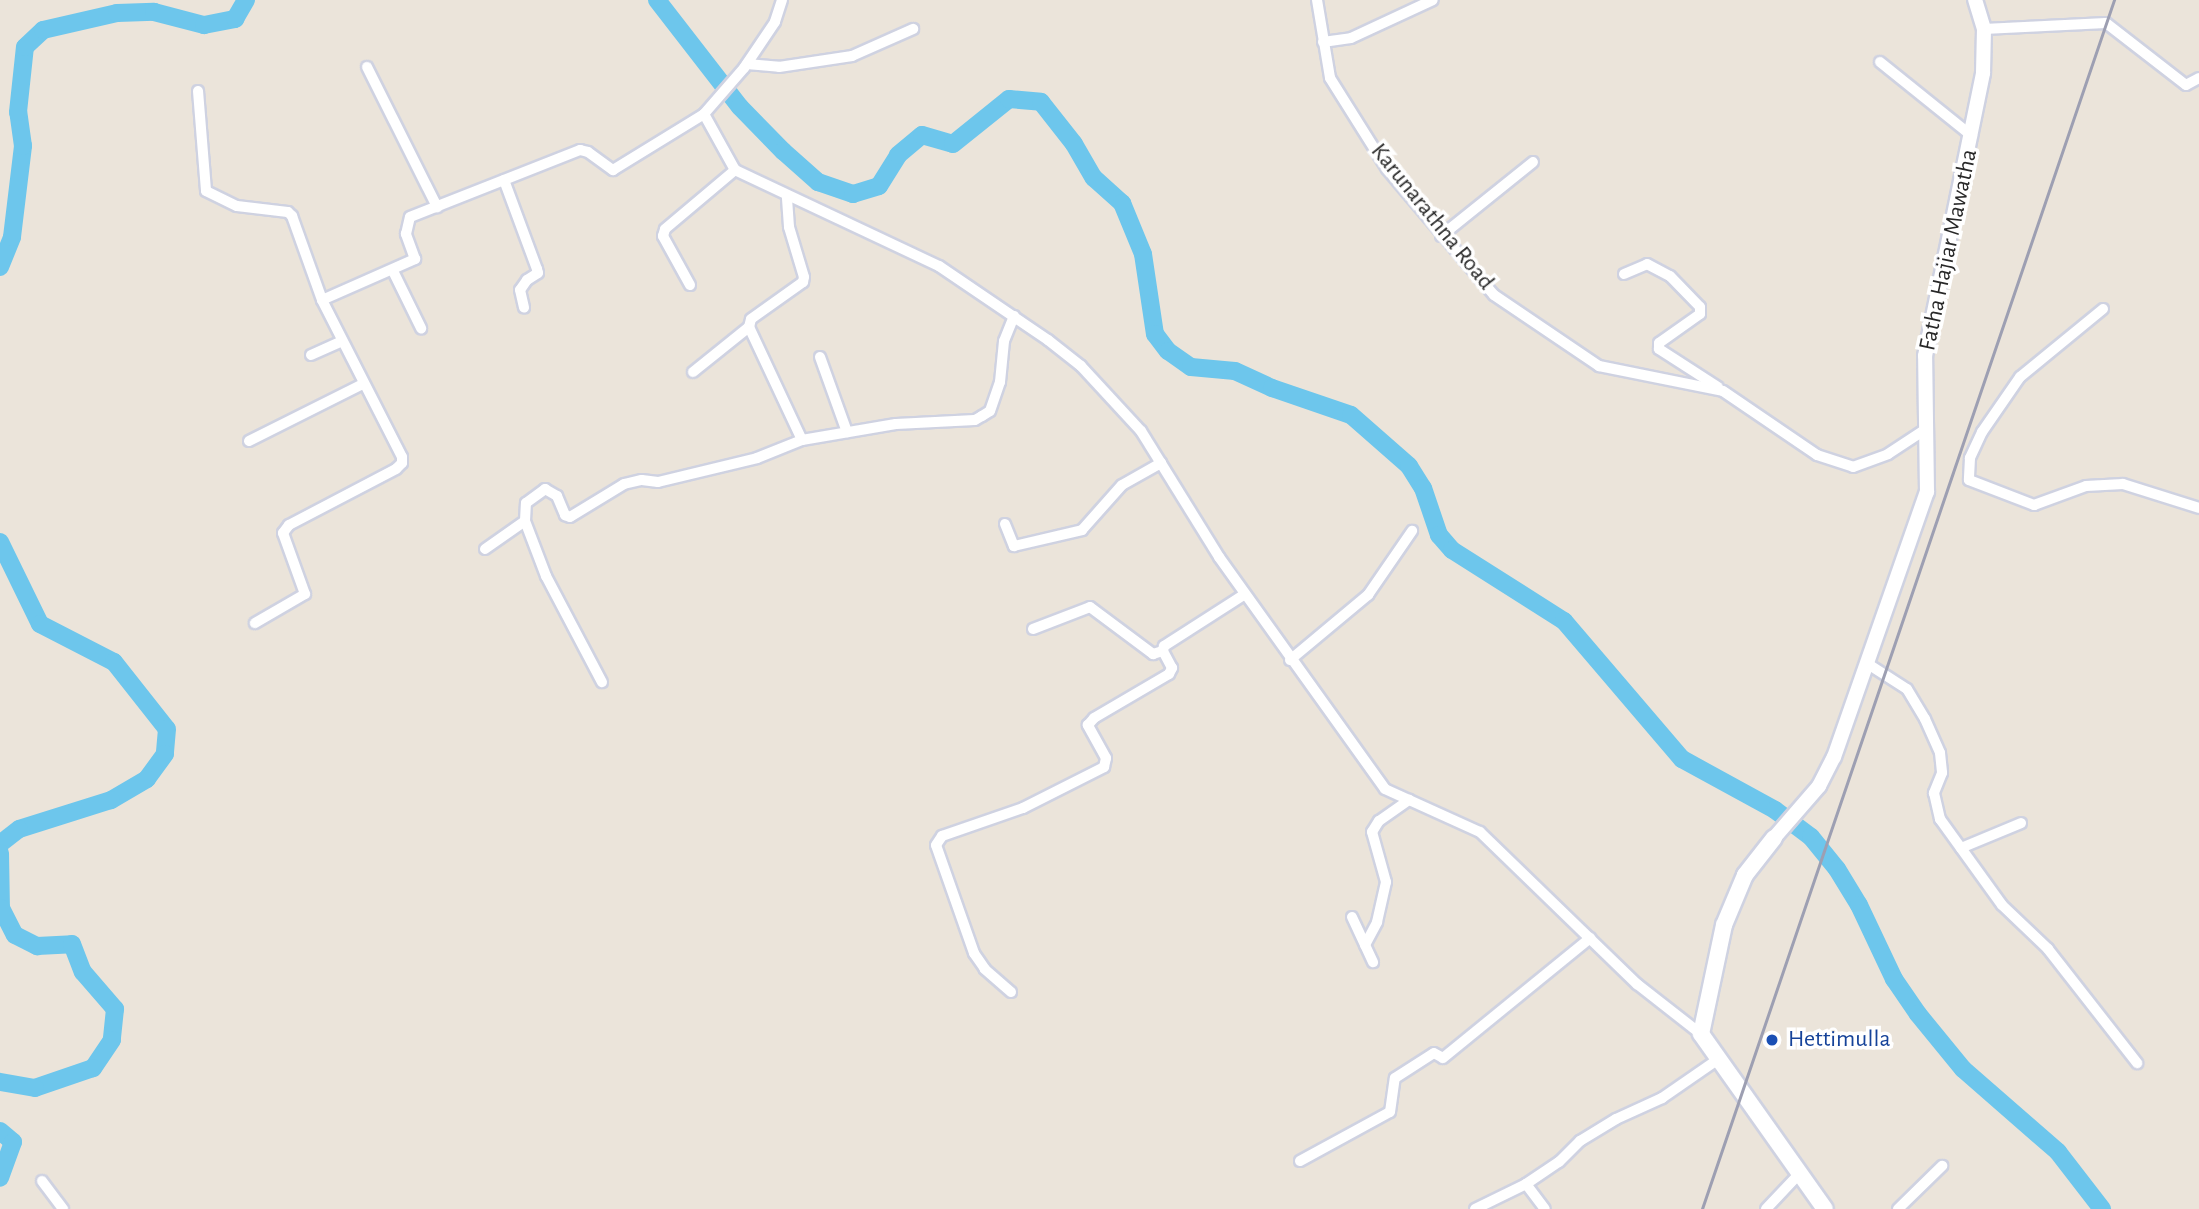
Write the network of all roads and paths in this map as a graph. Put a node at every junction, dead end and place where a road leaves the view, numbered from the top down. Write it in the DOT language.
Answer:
graph roads {
  1 [pos="782,0"];
  2 [pos="1317,0"];
  3 [pos="1433,0"];
  4 [pos="1975,0"];
  5 [pos="913,29"];
  6 [pos="1984,29"];
  7 [pos="1323,42"];
  8 [pos="1880,62"];
  9 [pos="746,66"];
  10 [pos="367,68"];
  11 [pos="2199,78"];
  12 [pos="198,91"];
  13 [pos="706,110"];
  14 [pos="1972,136"];
  15 [pos="1533,162"];
  16 [pos="735,170"];
  17 [pos="504,180"];
  18 [pos="786,195"];
  19 [pos="437,207"];
  20 [pos="1441,236"];
  21 [pos="393,271"];
  22 [pos="1624,274"];
  23 [pos="690,285"];
  24 [pos="322,300"];
  25 [pos="524,307"];
  26 [pos="2103,309"];
  27 [pos="1014,316"];
  28 [pos="749,327"];
  29 [pos="421,328"];
  30 [pos="342,341"];
  31 [pos="311,355"];
  32 [pos="820,358"];
  33 [pos="693,372"];
  34 [pos="363,384"];
  35 [pos="1723,391"];
  36 [pos="1927,429"];
  37 [pos="847,432"];
  38 [pos="802,440"];
  39 [pos="249,441"];
  40 [pos="1161,463"];
  41 [pos="2199,508"];
  42 [pos="525,521"];
  43 [pos="1005,524"];
  44 [pos="1412,531"];
  45 [pos="485,549"];
  46 [pos="1245,594"];
  47 [pos="254,623"];
  48 [pos="1033,629"];
  49 [pos="1163,651"];
  50 [pos="1290,660"];
  51 [pos="1868,664"];
  52 [pos="602,682"];
  53 [pos="1409,800"];
  54 [pos="2021,824"];
  55 [pos="1774,838"];
  56 [pos="1961,848"];
  57 [pos="1352,917"];
  58 [pos="1590,938"];
  59 [pos="1365,944"];
  60 [pos="1373,962"];
  61 [pos="1011,992"];
  62 [pos="1701,1034"];
  63 [pos="1720,1058"];
  64 [pos="2137,1063"];
  65 [pos="1300,1161"];
  66 [pos="1942,1166"];
  67 [pos="1800,1173"];
  68 [pos="42,1181"];
  69 [pos="1526,1184"];
  70 [pos="63,1209"];
  71 [pos="1475,1209"];
  72 [pos="1545,1209"];
  73 [pos="1766,1209"];
  74 [pos="1825,1209"];
  75 [pos="1898,1209"];
  1 -- 9 [label="street"];
  2 -- 7 [label="street, Karunarathna Road"];
  3 -- 7 [label="street"];
  4 -- 6 [label="street, Fatha Hajiar Mawatha"];
  5 -- 9 [label="street"];
  6 -- 11 [label="street"];
  6 -- 14 [label="street, Fatha Hajiar Mawatha"];
  7 -- 20 [label="street, Karunarathna Road"];
  8 -- 14 [label="street"];
  9 -- 13 [label="street"];
  10 -- 19 [label="street"];
  12 -- 24 [label="street"];
  13 -- 16 [label="street"];
  13 -- 17 [label="street"];
  14 -- 36 [label="street, Fatha Hajiar Mawatha"];
  15 -- 20 [label="street"];
  16 -- 18 [label="street"];
  16 -- 23 [label="street"];
  17 -- 19 [label="street"];
  17 -- 25 [label="street"];
  18 -- 27 [label="street"];
  18 -- 28 [label="street"];
  19 -- 21 [label="street"];
  20 -- 35 [label="street, Karunarathna Road"];
  21 -- 24 [label="street"];
  21 -- 29 [label="street"];
  22 -- 35 [label="street"];
  24 -- 30 [label="street"];
  26 -- 41 [label="street"];
  27 -- 37 [label="street"];
  27 -- 40 [label="street"];
  28 -- 33 [label="street"];
  28 -- 38 [label="street"];
  30 -- 31 [label="street"];
  30 -- 34 [label="street"];
  32 -- 37 [label="street"];
  34 -- 39 [label="street"];
  34 -- 47 [label="street"];
  35 -- 36 [label="street, Karunarathna Road"];
  36 -- 51 [label="street, Fatha Hajiar Mawatha"];
  37 -- 38 [label="street"];
  38 -- 42 [label="street"];
  40 -- 43 [label="street"];
  40 -- 46 [label="street"];
  42 -- 45 [label="street"];
  42 -- 52 [label="street"];
  44 -- 50 [label="street"];
  46 -- 49 [label="street"];
  46 -- 50 [label="street"];
  48 -- 49 [label="street"];
  49 -- 61 [label="street"];
  50 -- 53 [label="street"];
  51 -- 55 [label="street, Fatha Hajiar Mawatha"];
  51 -- 56 [label="street"];
  53 -- 58 [label="street"];
  53 -- 59 [label="street"];
  54 -- 56 [label="street"];
  55 -- 62 [label="main road"];
  56 -- 64 [label="street"];
  57 -- 59 [label="street"];
  58 -- 62 [label="street"];
  58 -- 65 [label="street"];
  59 -- 60 [label="street"];
  62 -- 63 [label="main road"];
  63 -- 67 [label="main road"];
  63 -- 69 [label="street"];
  66 -- 75 [label="street"];
  67 -- 73 [label="street"];
  67 -- 74 [label="main road"];
  68 -- 70 [label="street"];
  69 -- 71 [label="street"];
  69 -- 72 [label="street"];
}
